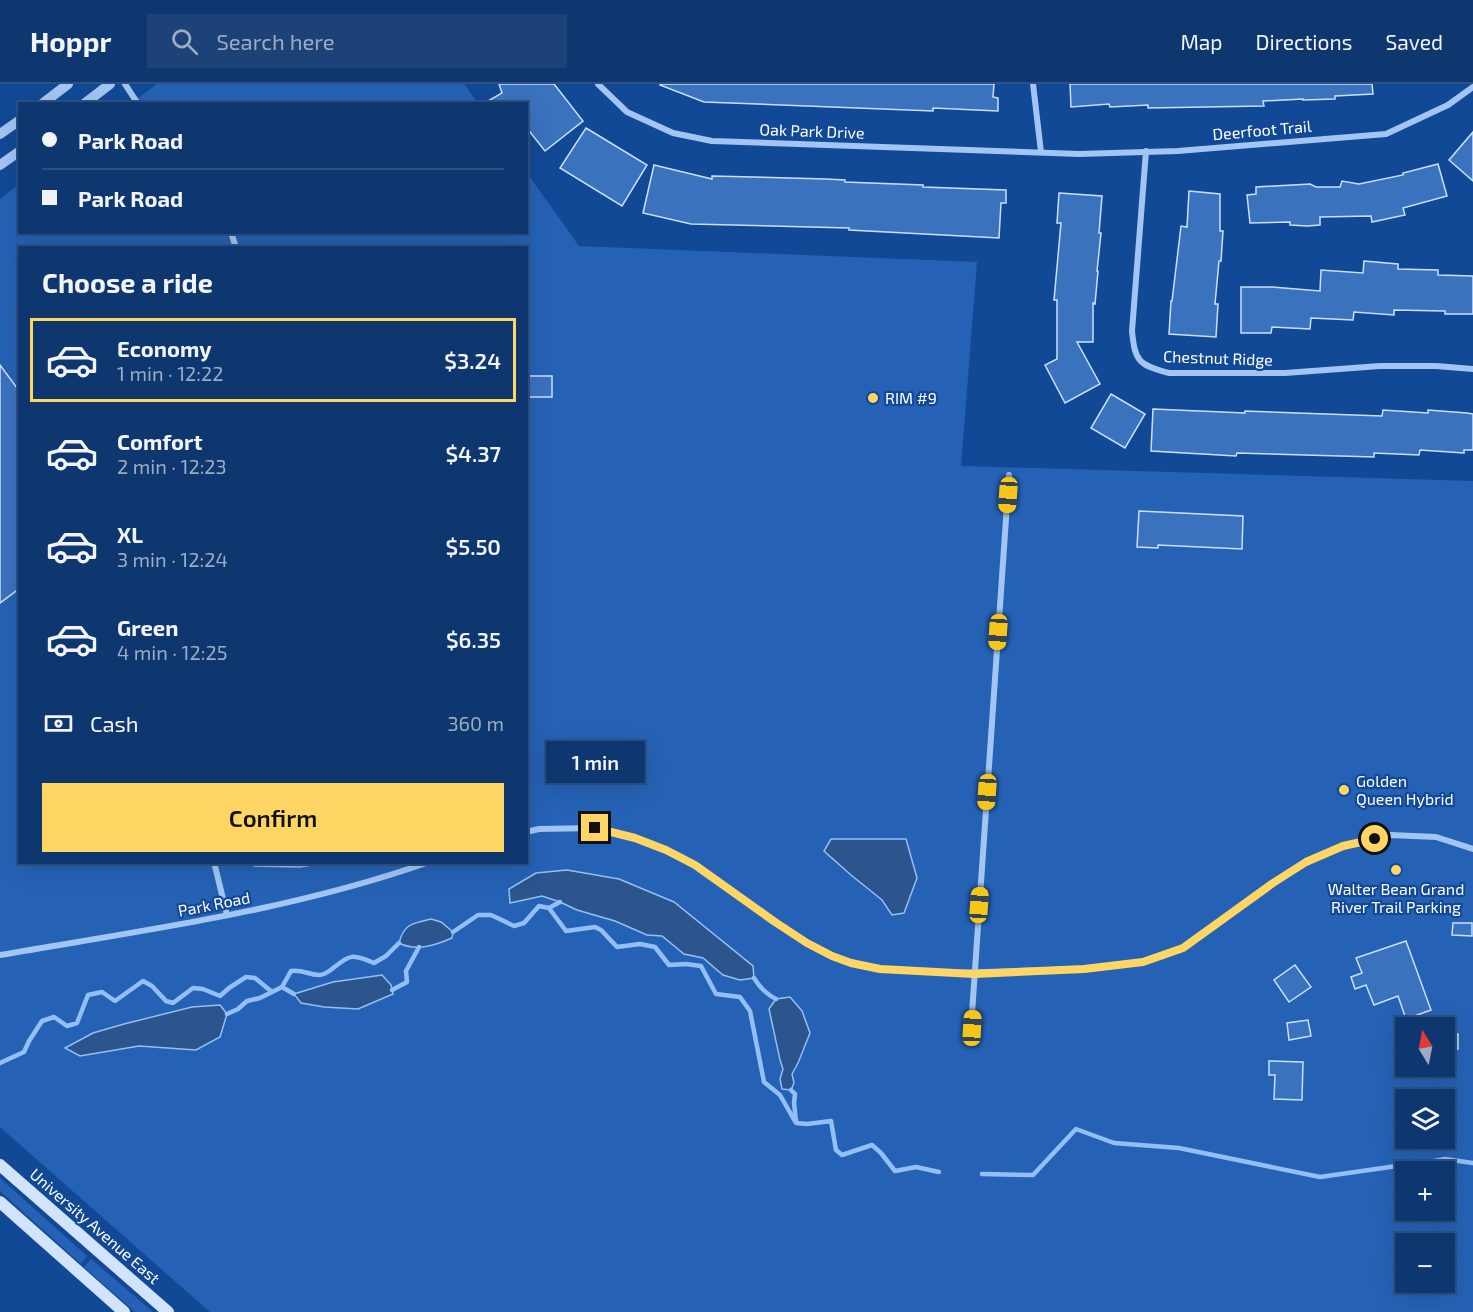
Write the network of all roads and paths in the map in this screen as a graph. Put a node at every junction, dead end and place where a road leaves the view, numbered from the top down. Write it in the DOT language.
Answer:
graph roads {
  1 [pos="68,84"];
  2 [pos="110,84"];
  3 [pos="125,84"];
  4 [pos="598,84"];
  5 [pos="1034,84"];
  6 [pos="1473,87"];
  7 [pos="45,102"];
  8 [pos="87,102"];
  9 [pos="137,102"];
  10 [pos="18,121"];
  11 [pos="0,134"];
  12 [pos="1146,151"];
  13 [pos="18,152"];
  14 [pos="1041,152"];
  15 [pos="0,165"];
  16 [pos="1473,369"];
  17 [pos="1009,475"];
  18 [pos="528,832"];
  19 [pos="1473,849"];
  20 [pos="214,864"];
  21 [pos="423,864"];
  22 [pos="227,915"];
  23 [pos="0,955"];
  24 [pos="974,974"];
  25 [pos="972,1028"];
  26 [pos="0,1165"];
  27 [pos="0,1202"];
  28 [pos="124,1312"];
  29 [pos="168,1312"];
  1 -- 7 [label="street"];
  2 -- 8 [label="street"];
  3 -- 9 [label="street"];
  4 -- 14 [label="street, Oak Park Drive"];
  5 -- 14 [label="street"];
  6 -- 12 [label="street, Deerfoot Trail"];
  10 -- 11 [label="street"];
  12 -- 14 [label="street, Deerfoot Trail"];
  12 -- 16 [label="street, Chestnut Ridge"];
  13 -- 15 [label="street"];
  17 -- 24 [label="street"];
  18 -- 24 [label="street"];
  19 -- 24 [label="street"];
  20 -- 22 [label="street"];
  21 -- 22 [label="street, Park Road"];
  22 -- 23 [label="street, Park Road"];
  24 -- 25 [label="street"];
  26 -- 29 [label="main road, University Avenue East"];
  27 -- 28 [label="main road"];
}
